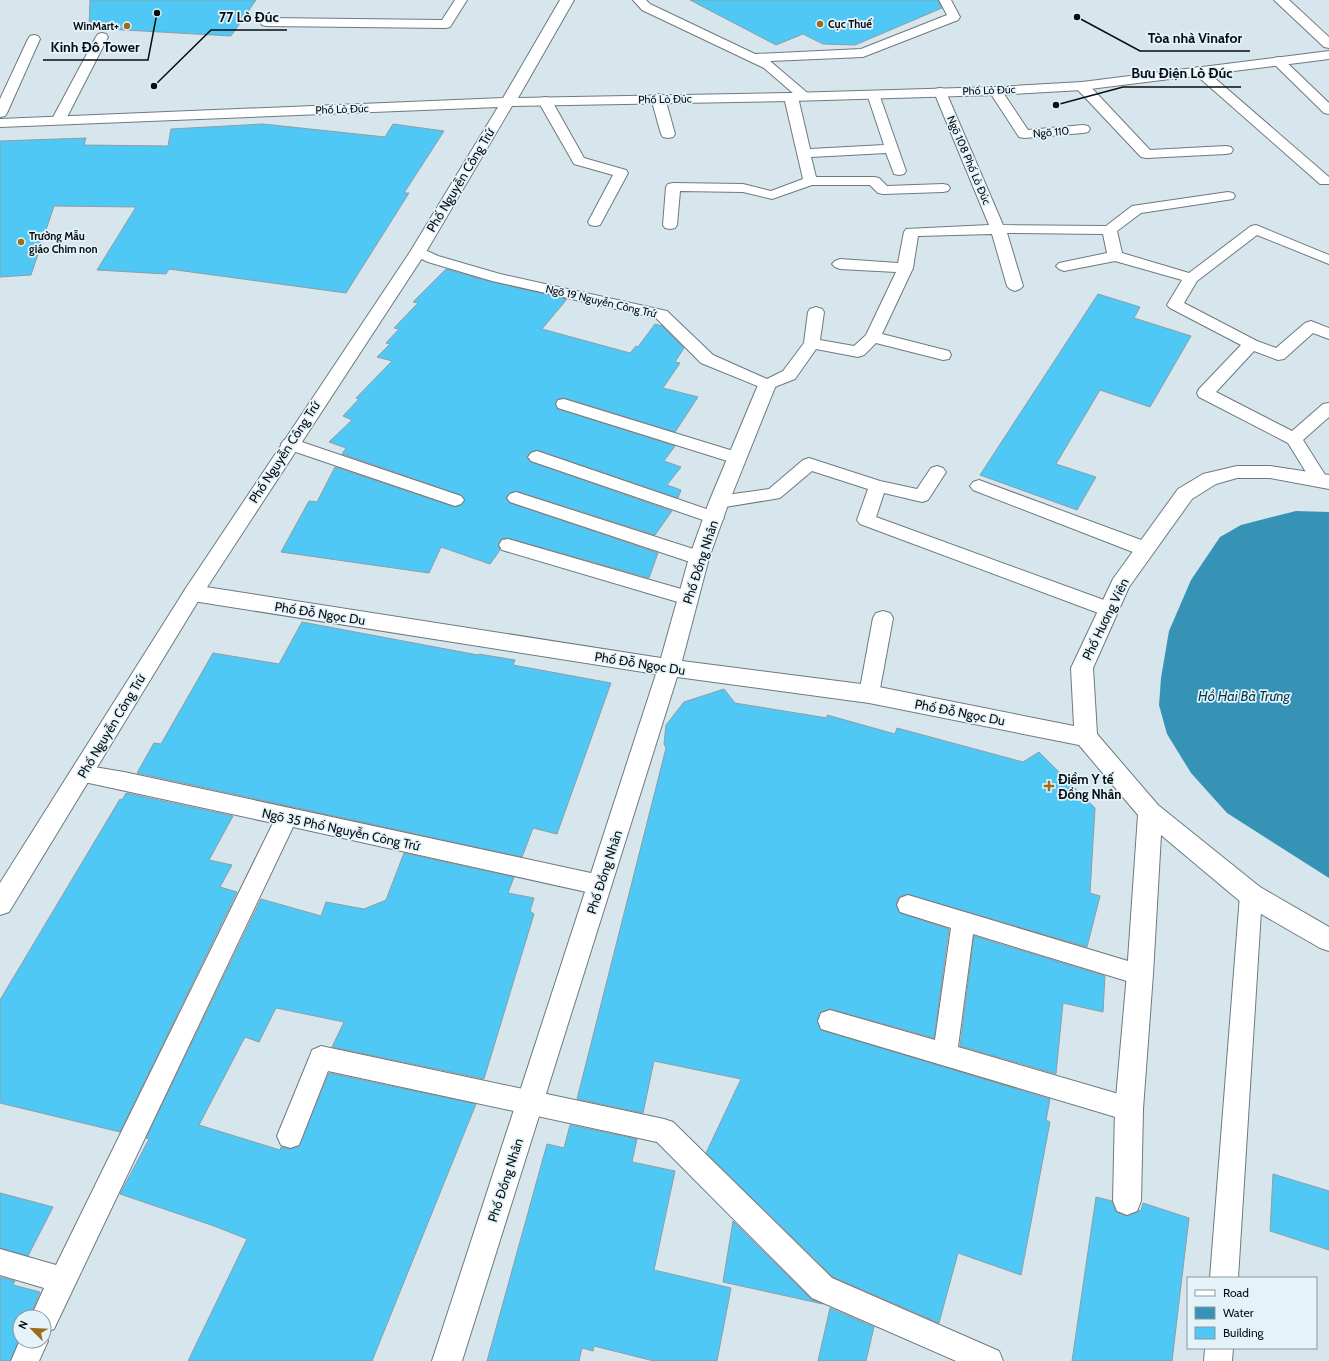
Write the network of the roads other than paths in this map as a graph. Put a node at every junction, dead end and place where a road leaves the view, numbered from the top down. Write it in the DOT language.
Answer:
graph roads {
  1 [pos="462,0"];
  2 [pos="567,0"];
  3 [pos="639,0"];
  4 [pos="945,0"];
  5 [pos="1281,0"];
  6 [pos="266,22"];
  7 [pos="102,37"];
  8 [pos="34,39"];
  9 [pos="1329,44"];
  10 [pos="1329,55"];
  11 [pos="753,58"];
  12 [pos="1278,61"];
  13 [pos="1199,71"];
  14 [pos="1082,86"];
  15 [pos="995,91"];
  16 [pos="940,92"];
  17 [pos="873,94"];
  18 [pos="798,96"];
  19 [pos="658,98"];
  20 [pos="545,101"];
  21 [pos="508,102"];
  22 [pos="1329,110"];
  23 [pos="0,114"];
  24 [pos="58,121"];
  25 [pos="0,123"];
  26 [pos="1083,129"];
  27 [pos="668,134"];
  28 [pos="892,149"];
  29 [pos="1226,150"];
  30 [pos="804,153"];
  31 [pos="899,171"];
  32 [pos="810,181"];
  33 [pos="1325,181"];
  34 [pos="943,188"];
  35 [pos="1228,196"];
  36 [pos="595,222"];
  37 [pos="670,225"];
  38 [pos="998,229"];
  39 [pos="1109,230"];
  40 [pos="418,252"];
  41 [pos="1115,256"];
  42 [pos="1329,260"];
  43 [pos="840,264"];
  44 [pos="1064,266"];
  45 [pos="905,268"];
  46 [pos="1191,278"];
  47 [pos="1015,286"];
  48 [pos="816,312"];
  49 [pos="1329,334"];
  50 [pos="873,337"];
  51 [pos="812,343"];
  52 [pos="1251,344"];
  53 [pos="942,355"];
  54 [pos="767,385"];
  55 [pos="564,404"];
  56 [pos="1329,408"];
  57 [pos="1294,439"];
  58 [pos="290,444"];
  59 [pos="537,457"];
  60 [pos="737,458"];
  61 [pos="937,472"];
  62 [pos="1324,482"];
  63 [pos="878,486"];
  64 [pos="979,486"];
  65 [pos="516,498"];
  66 [pos="455,500"];
  67 [pos="717,510"];
  68 [pos="508,544"];
  69 [pos="1145,548"];
  70 [pos="699,558"];
  71 [pos="193,592"];
  72 [pos="688,598"];
  73 [pos="1108,609"];
  74 [pos="883,618"];
  75 [pos="669,668"];
  76 [pos="869,694"];
  77 [pos="1086,737"];
  78 [pos="82,774"];
  79 [pos="1150,812"];
  80 [pos="287,817"];
  81 [pos="600,885"];
  82 [pos="1251,895"];
  83 [pos="0,904"];
  84 [pos="908,904"];
  85 [pos="964,921"];
  86 [pos="1329,940"];
  87 [pos="1140,974"];
  88 [pos="830,1020"];
  89 [pos="945,1054"];
  90 [pos="530,1102"];
  91 [pos="1129,1109"];
  92 [pos="290,1136"];
  93 [pos="1127,1201"];
  94 [pos="0,1262"];
  95 [pos="1224,1277"];
  96 [pos="62,1280"];
  97 [pos="49,1309"];
  98 [pos="30,1349"];
  99 [pos="1219,1349"];
  100 [pos="25,1361"];
  101 [pos="447,1361"];
  102 [pos="989,1361"];
  103 [pos="1218,1361"];
  1 -- 6 [label="lane"];
  2 -- 21 [label="street, Phố Nguyễn Công Trứ"];
  3 -- 11 [label="lane"];
  4 -- 11 [label="lane"];
  5 -- 9 [label="street"];
  7 -- 24 [label="lane"];
  8 -- 23 [label="lane"];
  10 -- 12 [label="street, Phố Lò Đúc"];
  11 -- 18 [label="lane"];
  12 -- 13 [label="street, Phố Lò Đúc"];
  12 -- 22 [label="lane"];
  13 -- 14 [label="street, Phố Lò Đúc"];
  13 -- 33 [label="lane"];
  14 -- 15 [label="street, Phố Lò Đúc"];
  14 -- 29 [label="lane"];
  15 -- 16 [label="street, Phố Lò Đúc"];
  15 -- 26 [label="lane, Ngõ 110"];
  16 -- 17 [label="street, Phố Lò Đúc"];
  16 -- 38 [label="lane, Ngõ 108 Phố Lò Đúc"];
  17 -- 18 [label="street, Phố Lò Đúc"];
  17 -- 28 [label="lane"];
  18 -- 19 [label="street, Phố Lò Đúc"];
  18 -- 30 [label="lane"];
  19 -- 20 [label="street, Phố Lò Đúc"];
  19 -- 27 [label="street"];
  20 -- 21 [label="street, Phố Lò Đúc"];
  20 -- 36 [label="lane"];
  21 -- 24 [label="street, Phố Lò Đúc"];
  21 -- 40 [label="street, Phố Nguyễn Công Trứ"];
  24 -- 25 [label="street, Phố Lò Đúc"];
  28 -- 30 [label="lane"];
  28 -- 31 [label="lane"];
  30 -- 32 [label="lane"];
  32 -- 34 [label="lane"];
  32 -- 37 [label="lane"];
  35 -- 39 [label="lane"];
  38 -- 39 [label="lane"];
  38 -- 45 [label="lane"];
  38 -- 47 [label="lane, Ngõ 108 Phố Lò Đúc"];
  39 -- 41 [label="lane"];
  40 -- 54 [label="lane, Ngõ 19 Nguyễn Công Trứ"];
  40 -- 58 [label="street, Phố Nguyễn Công Trứ"];
  41 -- 44 [label="lane"];
  41 -- 46 [label="lane"];
  42 -- 46 [label="lane"];
  43 -- 45 [label="lane"];
  45 -- 50 [label="lane"];
  46 -- 52 [label="lane"];
  48 -- 51 [label="lane"];
  49 -- 52 [label="lane"];
  50 -- 51 [label="lane"];
  50 -- 53 [label="lane"];
  51 -- 54 [label="lane"];
  52 -- 57 [label="lane"];
  54 -- 60 [label="street, Phố Đồng Nhân"];
  55 -- 60 [label="lane"];
  56 -- 57 [label="lane"];
  57 -- 62 [label="lane"];
  58 -- 66 [label="lane"];
  58 -- 71 [label="street, Phố Nguyễn Công Trứ"];
  59 -- 67 [label="lane"];
  60 -- 67 [label="street, Phố Đồng Nhân"];
  61 -- 63 [label="lane"];
  62 -- 69 [label="street, Phố Hương Viên"];
  63 -- 67 [label="lane"];
  63 -- 73 [label="lane"];
  64 -- 69 [label="lane"];
  65 -- 70 [label="lane"];
  67 -- 70 [label="street, Phố Đồng Nhân"];
  68 -- 72 [label="lane"];
  69 -- 73 [label="street, Phố Hương Viên"];
  70 -- 72 [label="street, Phố Đồng Nhân"];
  71 -- 75 [label="street, Phố Đỗ Ngọc Du"];
  71 -- 78 [label="street, Phố Nguyễn Công Trứ"];
  72 -- 75 [label="street, Phố Đồng Nhân"];
  73 -- 77 [label="street, Phố Hương Viên"];
  74 -- 76 [label="lane"];
  75 -- 76 [label="street, Phố Đỗ Ngọc Du"];
  75 -- 81 [label="street, Phố Đồng Nhân"];
  76 -- 77 [label="street, Phố Đỗ Ngọc Du"];
  77 -- 79 [label="street"];
  78 -- 80 [label="lane, Ngõ 35 Phố Nguyễn Công Trứ"];
  78 -- 83 [label="street, Phố Nguyễn Công Trứ"];
  79 -- 82 [label="street"];
  79 -- 87 [label="street"];
  80 -- 81 [label="lane, Ngõ 35 Phố Nguyễn Công Trứ"];
  80 -- 96 [label="lane"];
  81 -- 90 [label="street, Phố Đồng Nhân"];
  82 -- 86 [label="street"];
  82 -- 95 [label="lane"];
  84 -- 85 [label="lane"];
  85 -- 87 [label="lane"];
  85 -- 89 [label="lane"];
  87 -- 91 [label="street"];
  88 -- 89 [label="lane"];
  89 -- 91 [label="lane"];
  90 -- 92 [label="lane"];
  90 -- 101 [label="street, Phố Đồng Nhân"];
  90 -- 102 [label="lane"];
  91 -- 93 [label="street"];
  94 -- 96 [label="lane"];
  96 -- 97 [label="lane"];
  98 -- 100 [label="lane"];
  99 -- 103 [label="lane"];
}
